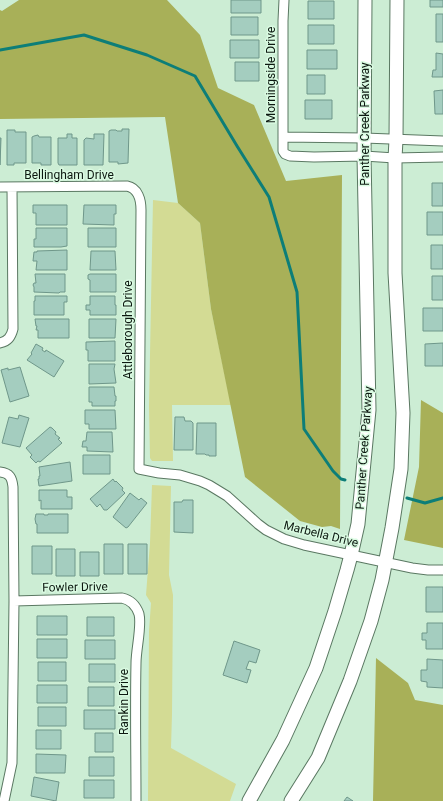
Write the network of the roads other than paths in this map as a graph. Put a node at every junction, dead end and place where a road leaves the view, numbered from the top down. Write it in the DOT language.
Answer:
graph roads {
  1 [pos="284,0"];
  2 [pos="365,0"];
  3 [pos="398,0"];
  4 [pos="283,137"];
  5 [pos="364,138"];
  6 [pos="396,140"];
  7 [pos="443,141"];
  8 [pos="364,156"];
  9 [pos="443,157"];
  10 [pos="395,158"];
  11 [pos="0,187"];
  12 [pos="12,187"];
  13 [pos="136,192"];
  14 [pos="0,343"];
  15 [pos="139,469"];
  16 [pos="4,473"];
  17 [pos="351,555"];
  18 [pos="386,562"];
  19 [pos="443,570"];
  20 [pos="14,601"];
  21 [pos="134,604"];
  22 [pos="4,801"];
  23 [pos="136,801"];
  24 [pos="249,801"];
  25 [pos="292,801"];
  1 -- 4 [label="street, Morningside Drive"];
  2 -- 5 [label="main road, Panther Creek Parkway"];
  3 -- 6 [label="main road"];
  4 -- 5 [label="street"];
  4 -- 8 [label="street, Morningside Drive"];
  5 -- 6 [label="street"];
  5 -- 8 [label="main road, Panther Creek Parkway"];
  6 -- 7 [label="street"];
  6 -- 10 [label="main road"];
  8 -- 10 [label="street"];
  8 -- 17 [label="main road, Panther Creek Parkway"];
  9 -- 10 [label="street"];
  10 -- 18 [label="main road"];
  11 -- 12 [label="street, Bellingham Drive"];
  12 -- 13 [label="street, Bellingham Drive"];
  12 -- 14 [label="street"];
  13 -- 15 [label="street, Attleborough Drive"];
  15 -- 17 [label="street, Marbella Drive"];
  16 -- 20 [label="street"];
  17 -- 18 [label="street, Marbella Drive"];
  17 -- 24 [label="main road, Panther Creek Parkway"];
  18 -- 19 [label="street, Marbella Drive"];
  18 -- 25 [label="main road"];
  20 -- 21 [label="street, Fowler Drive"];
  20 -- 22 [label="street"];
  21 -- 23 [label="street, Rankin Drive"];
}
